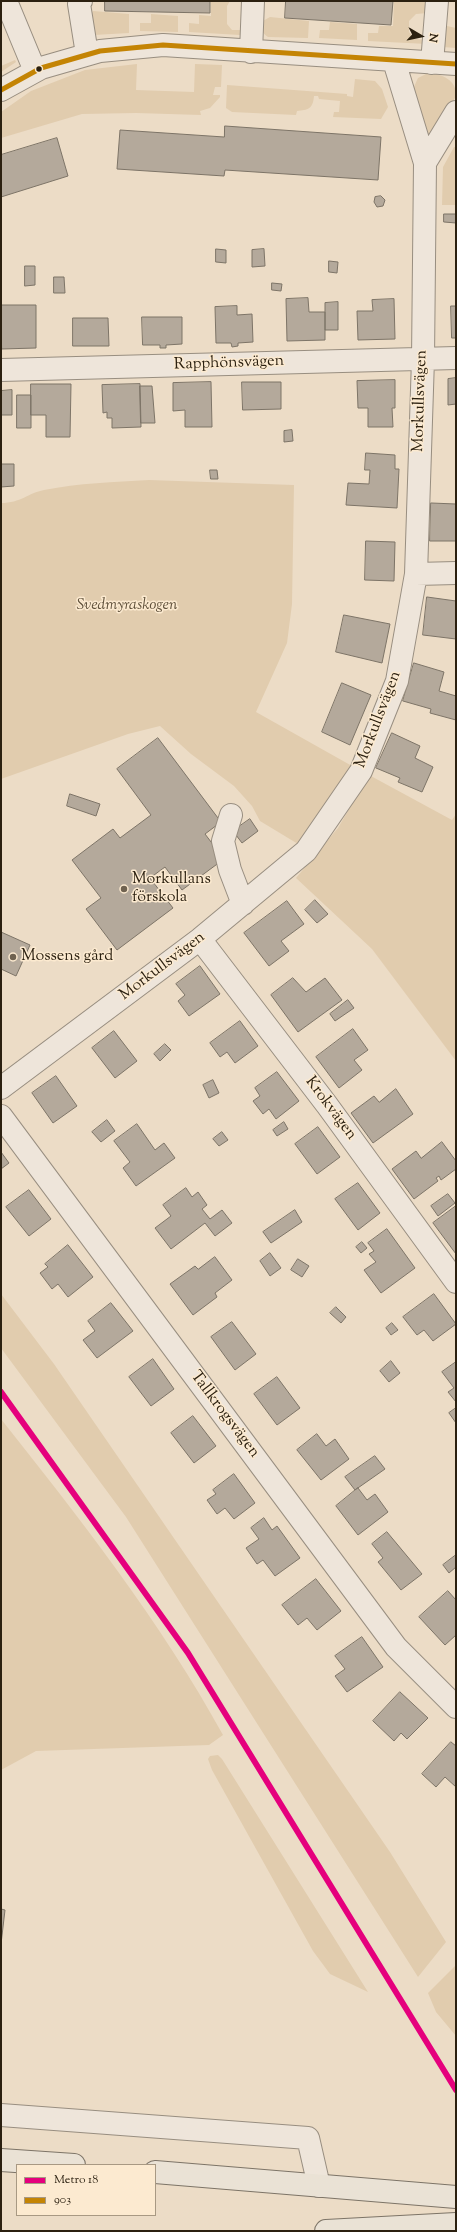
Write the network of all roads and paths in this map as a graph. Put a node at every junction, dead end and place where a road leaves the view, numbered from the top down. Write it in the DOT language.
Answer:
graph roads {
  1 [pos="6,1"];
  2 [pos="81,1"];
  3 [pos="253,1"];
  4 [pos="437,1"];
  5 [pos="251,52"];
  6 [pos="87,54"];
  7 [pos="394,60"];
  8 [pos="432,63"];
  9 [pos="456,64"];
  10 [pos="35,72"];
  11 [pos="1,90"];
  12 [pos="456,112"];
  13 [pos="448,138"];
  14 [pos="425,163"];
  15 [pos="456,358"];
  16 [pos="423,359"];
  17 [pos="1,370"];
  18 [pos="456,573"];
  19 [pos="416,574"];
  20 [pos="231,815"];
  21 [pos="242,904"];
  22 [pos="200,940"];
  23 [pos="1,1088"];
  24 [pos="1,1116"];
  25 [pos="456,1282"];
  26 [pos="456,1707"];
  27 [pos="1,2115"];
  28 [pos="1,2160"];
  29 [pos="59,2164"];
  30 [pos="156,2172"];
  31 [pos="319,2186"];
  32 [pos="456,2197"];
  33 [pos="456,2224"];
  34 [pos="326,2231"];
  1 -- 10 [label="street"];
  2 -- 6 [label="street"];
  3 -- 5 [label="street"];
  4 -- 8 [label="street"];
  5 -- 6 [label="street"];
  5 -- 7 [label="street"];
  6 -- 10 [label="street"];
  7 -- 8 [label="street"];
  7 -- 14 [label="street, Morkullsvägen"];
  8 -- 9 [label="street"];
  10 -- 11 [label="street"];
  12 -- 13 [label="street, Morkullsvägen"];
  13 -- 14 [label="street, Morkullsvägen"];
  14 -- 16 [label="street, Morkullsvägen"];
  15 -- 16 [label="street, Rapphönsvägen"];
  16 -- 17 [label="street, Rapphönsvägen"];
  16 -- 19 [label="street, Morkullsvägen"];
  18 -- 19 [label="street"];
  19 -- 21 [label="street, Morkullsvägen"];
  20 -- 21 [label="street"];
  21 -- 22 [label="street, Morkullsvägen"];
  22 -- 23 [label="street, Morkullsvägen"];
  22 -- 25 [label="street, Krokvägen"];
  24 -- 26 [label="street, Tallkrogsvägen"];
  27 -- 31 [label="street"];
  28 -- 29 [label="highway"];
  30 -- 31 [label="highway"];
  31 -- 32 [label="highway"];
  33 -- 34 [label="highway"];
}
